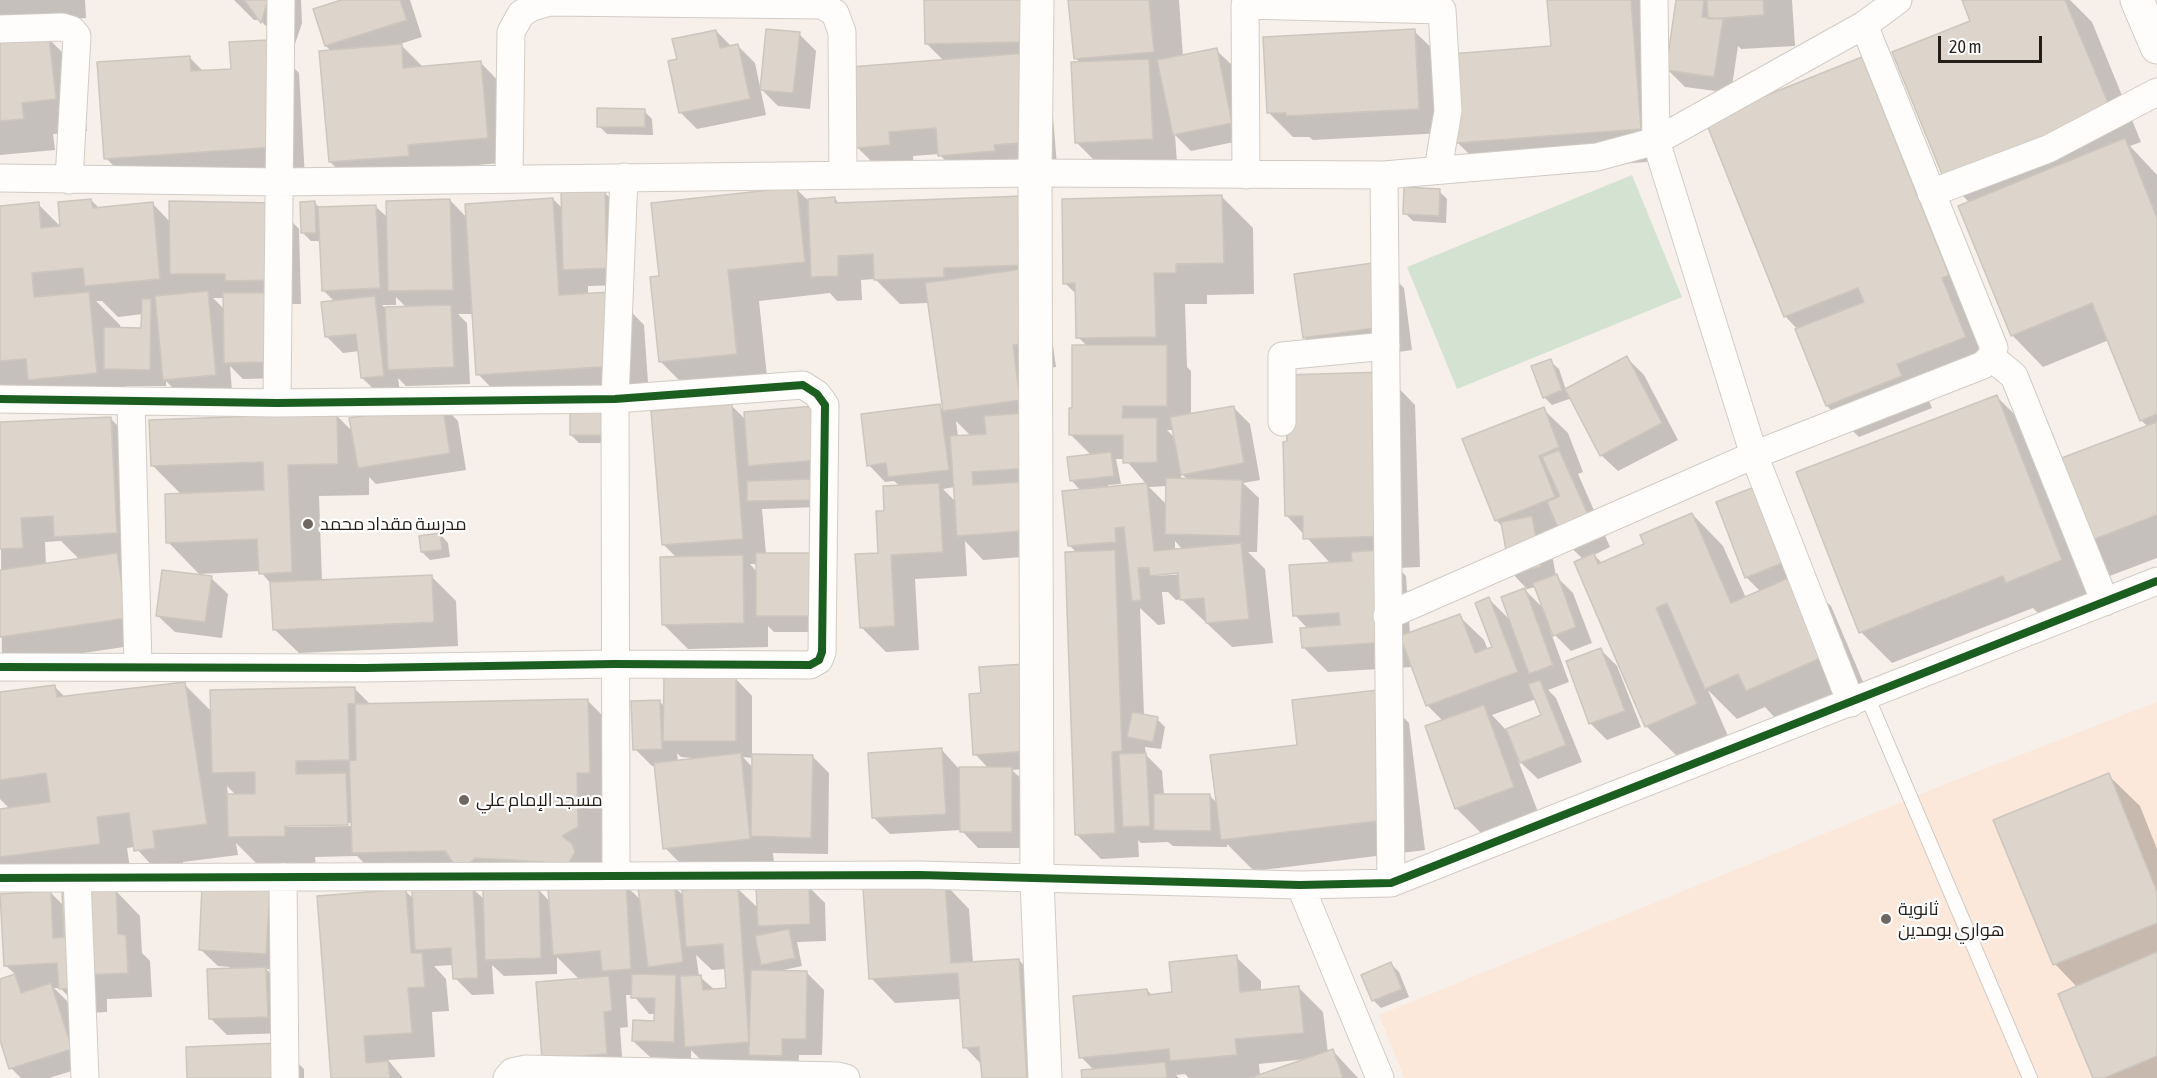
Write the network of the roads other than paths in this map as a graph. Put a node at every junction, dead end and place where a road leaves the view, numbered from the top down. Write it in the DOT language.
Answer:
graph roads {
  1 [pos="281,0"];
  2 [pos="1037,0"];
  3 [pos="1654,0"];
  4 [pos="1898,0"];
  5 [pos="2137,0"];
  6 [pos="1864,25"];
  7 [pos="0,29"];
  8 [pos="2157,47"];
  9 [pos="2157,92"];
  10 [pos="1656,141"];
  11 [pos="1438,169"];
  12 [pos="1035,173"];
  13 [pos="843,175"];
  14 [pos="1246,175"];
  15 [pos="1384,175"];
  16 [pos="624,177"];
  17 [pos="0,178"];
  18 [pos="509,179"];
  19 [pos="69,180"];
  20 [pos="279,182"];
  21 [pos="1931,193"];
  22 [pos="1386,346"];
  23 [pos="1991,357"];
  24 [pos="0,399"];
  25 [pos="615,399"];
  26 [pos="131,401"];
  27 [pos="277,403"];
  28 [pos="1282,422"];
  29 [pos="1754,455"];
  30 [pos="2157,581"];
  31 [pos="2105,602"];
  32 [pos="1387,616"];
  33 [pos="614,663"];
  34 [pos="138,666"];
  35 [pos="0,667"];
  36 [pos="1859,700"];
  37 [pos="616,875"];
  38 [pos="283,877"];
  39 [pos="0,878"];
  40 [pos="77,878"];
  41 [pos="1038,879"];
  42 [pos="1391,884"];
  43 [pos="1300,885"];
  44 [pos="85,1078"];
  45 [pos="285,1078"];
  46 [pos="507,1078"];
  47 [pos="846,1078"];
  48 [pos="1045,1078"];
  49 [pos="1380,1078"];
  50 [pos="2030,1078"];
  1 -- 20 [label="street"];
  2 -- 12 [label="street"];
  3 -- 10 [label="street"];
  4 -- 6 [label="street"];
  5 -- 8 [label="street"];
  6 -- 10 [label="street"];
  6 -- 21 [label="street"];
  7 -- 19 [label="street"];
  9 -- 21 [label="street"];
  10 -- 11 [label="street"];
  10 -- 29 [label="street"];
  11 -- 14 [label="street"];
  11 -- 15 [label="street"];
  12 -- 13 [label="street"];
  12 -- 14 [label="street"];
  12 -- 41 [label="street"];
  13 -- 16 [label="street"];
  13 -- 18 [label="street"];
  14 -- 15 [label="street"];
  15 -- 22 [label="street"];
  16 -- 18 [label="street"];
  16 -- 25 [label="street"];
  17 -- 19 [label="street"];
  18 -- 20 [label="street"];
  19 -- 20 [label="street"];
  20 -- 27 [label="street"];
  21 -- 23 [label="street"];
  22 -- 28 [label="street"];
  22 -- 32 [label="street"];
  23 -- 29 [label="street"];
  23 -- 31 [label="street"];
  24 -- 26 [label="street"];
  25 -- 27 [label="street"];
  25 -- 33 [label="street"];
  25 -- 33 [label="street"];
  26 -- 27 [label="street"];
  26 -- 34 [label="street"];
  29 -- 32 [label="street"];
  29 -- 36 [label="street"];
  30 -- 31 [label="street"];
  31 -- 36 [label="street"];
  32 -- 42 [label="street"];
  33 -- 34 [label="street"];
  33 -- 37 [label="street"];
  34 -- 35 [label="street"];
  36 -- 42 [label="street"];
  36 -- 50 [label="lane"];
  37 -- 38 [label="street"];
  37 -- 41 [label="street"];
  38 -- 40 [label="street"];
  38 -- 45 [label="street"];
  39 -- 40 [label="street"];
  40 -- 44 [label="street"];
  41 -- 43 [label="street"];
  41 -- 48 [label="street"];
  42 -- 43 [label="street"];
  43 -- 49 [label="street"];
  46 -- 47 [label="street"];
}
